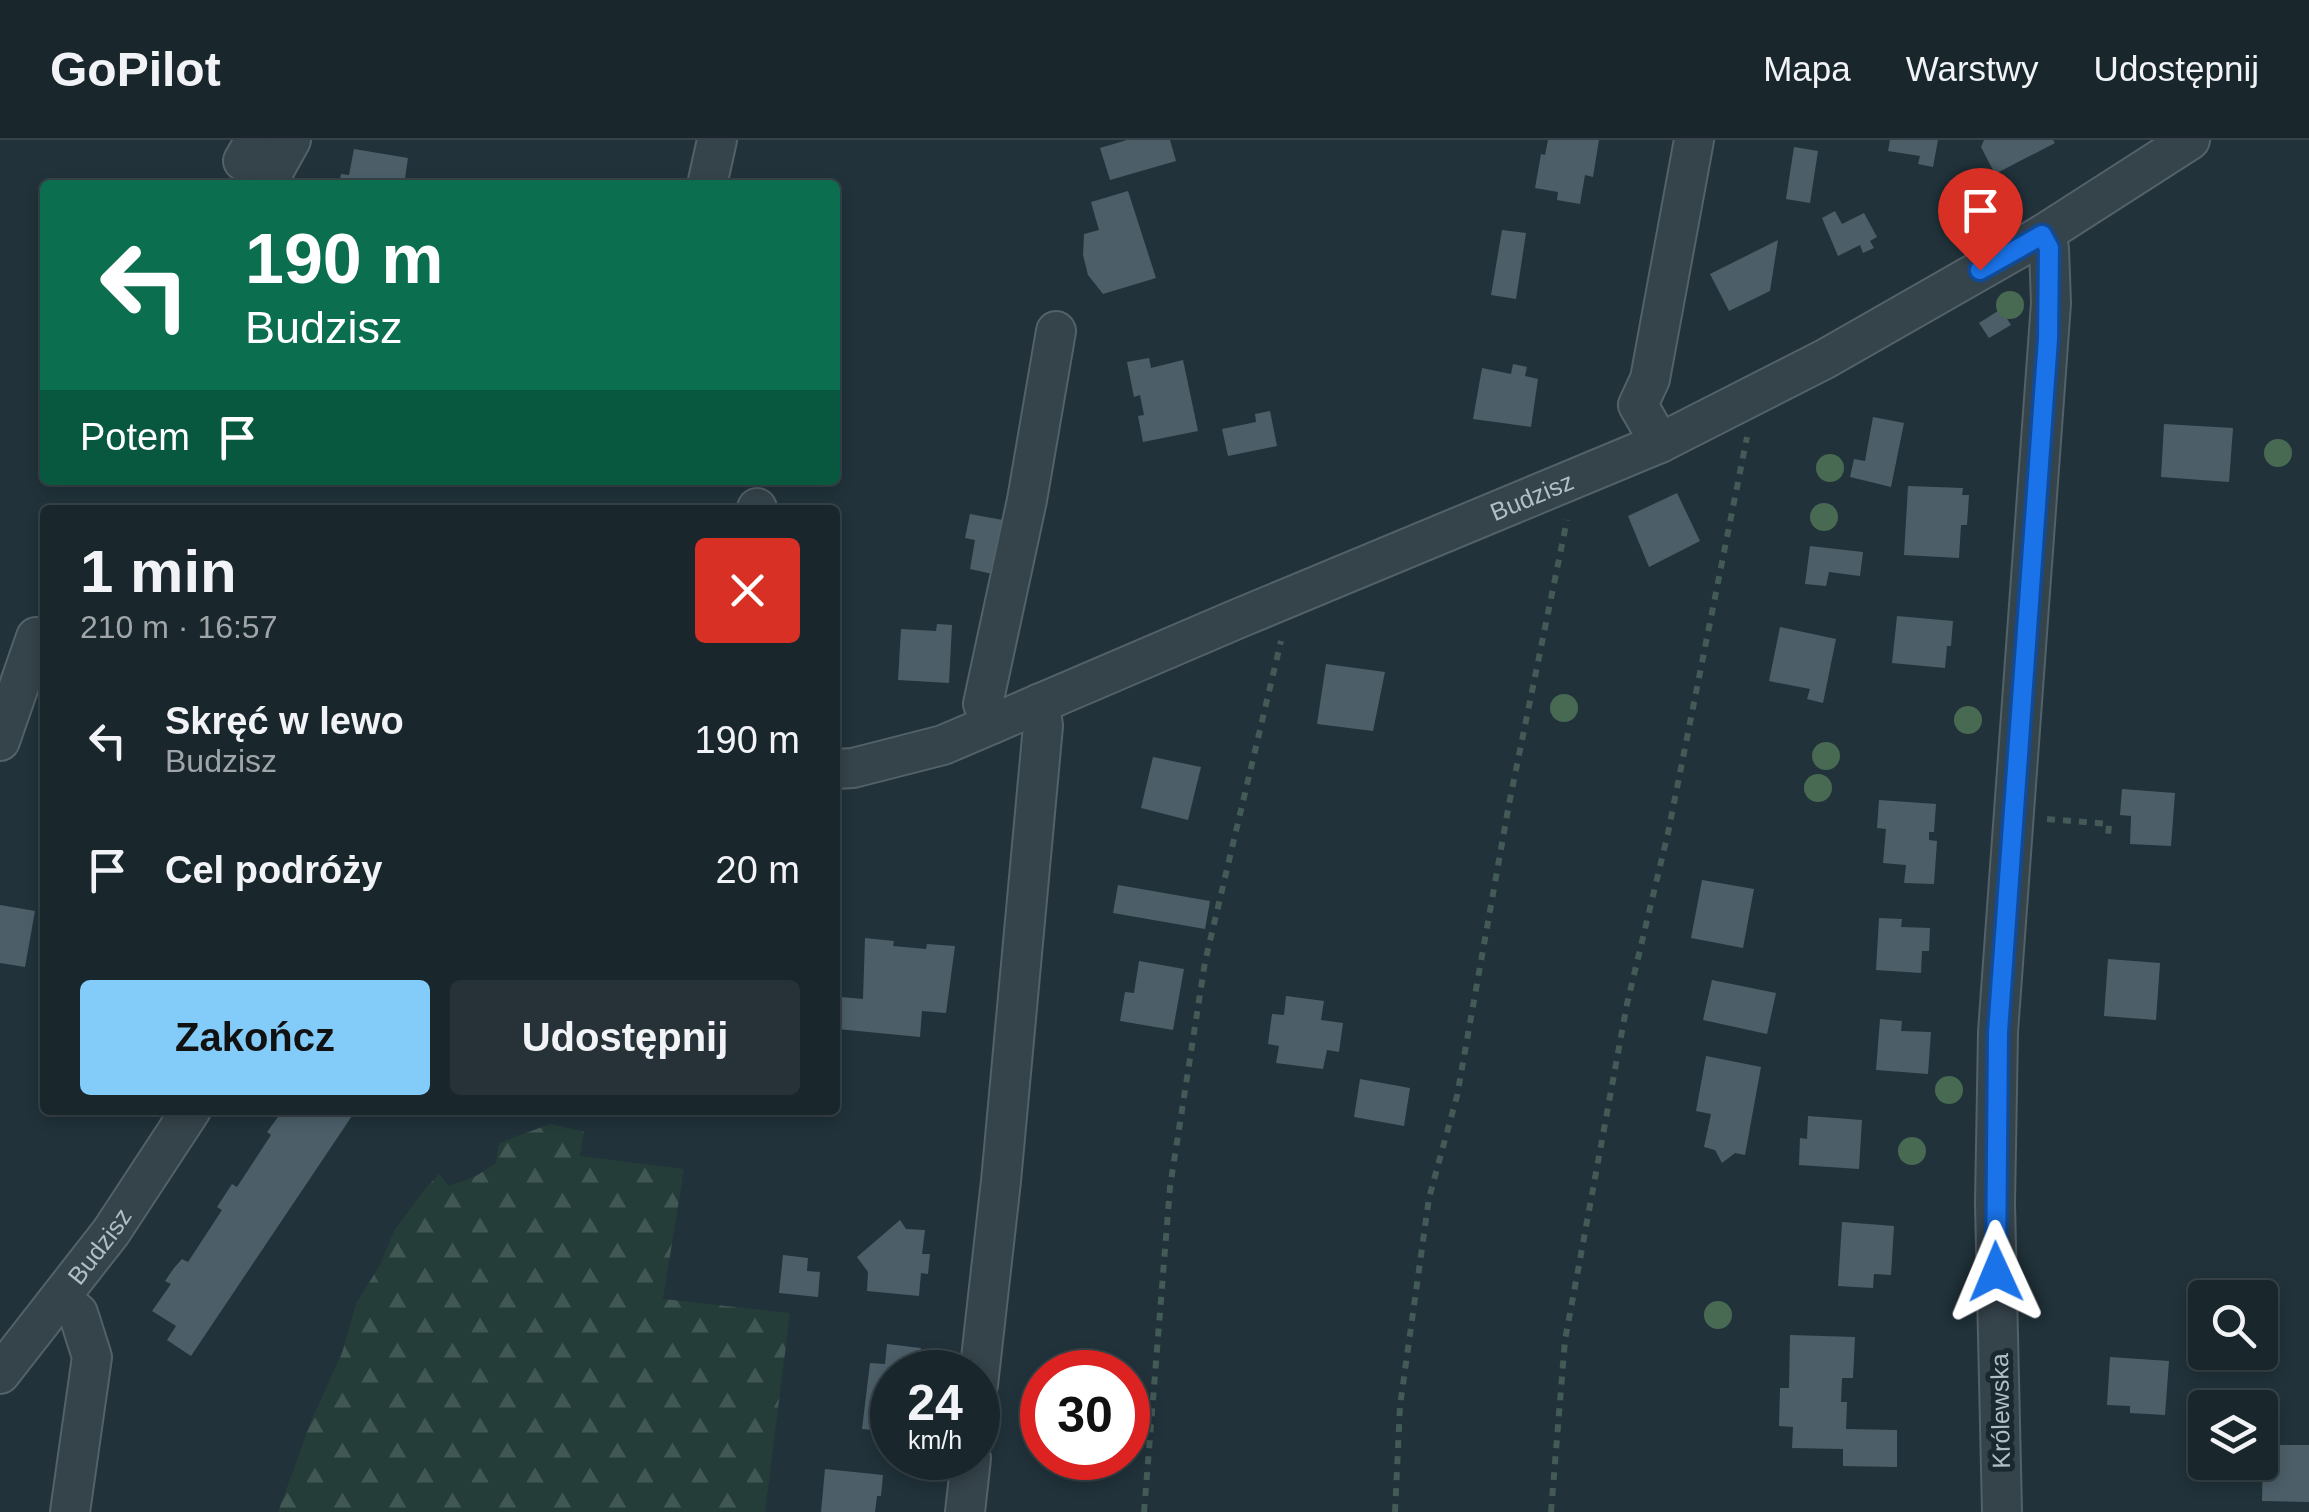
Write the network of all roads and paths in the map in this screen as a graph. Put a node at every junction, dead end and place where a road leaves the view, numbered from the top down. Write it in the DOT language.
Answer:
graph roads {
  1 [pos="291,140"];
  2 [pos="717,140"];
  3 [pos="1694,140"];
  4 [pos="2190,140"];
  5 [pos="255,162"];
  6 [pos="708,180"];
  7 [pos="2042,235"];
  8 [pos="1056,330"];
  9 [pos="1750,421"];
  10 [pos="1660,444"];
  11 [pos="1562,484"];
  12 [pos="1277,602"];
  13 [pos="36,636"];
  14 [pos="1040,703"];
  15 [pos="992,724"];
  16 [pos="0,740"];
  17 [pos="840,769"];
  18 [pos="2036,818"];
  19 [pos="2108,837"];
  20 [pos="188,1115"];
  21 [pos="60,1300"];
  22 [pos="982,1350"];
  23 [pos="0,1374"];
  24 [pos="968,1480"];
  25 [pos="70,1512"];
  26 [pos="966,1512"];
  27 [pos="1144,1512"];
  28 [pos="1394,1512"];
  29 [pos="1552,1512"];
  30 [pos="2002,1512"];
  1 -- 5 [label="street"];
  2 -- 6 [label="street"];
  3 -- 10 [label="street"];
  4 -- 7 [label="street, Budzisz"];
  7 -- 10 [label="street, Budzisz"];
  7 -- 30 [label="street, Królewska"];
  8 -- 15 [label="street"];
  9 -- 29 [label="path"];
  10 -- 11 [label="street, Budzisz"];
  11 -- 12 [label="street, Budzisz"];
  11 -- 28 [label="path"];
  12 -- 14 [label="street, Budzisz"];
  12 -- 27 [label="path"];
  13 -- 16 [label="street"];
  14 -- 15 [label="street, Budzisz"];
  14 -- 22 [label="street"];
  15 -- 17 [label="street, Budzisz"];
  18 -- 19 [label="path"];
  20 -- 21 [label="street, Budzisz"];
  21 -- 23 [label="street, Budzisz"];
  21 -- 25 [label="street"];
  24 -- 26 [label="street"];
}
